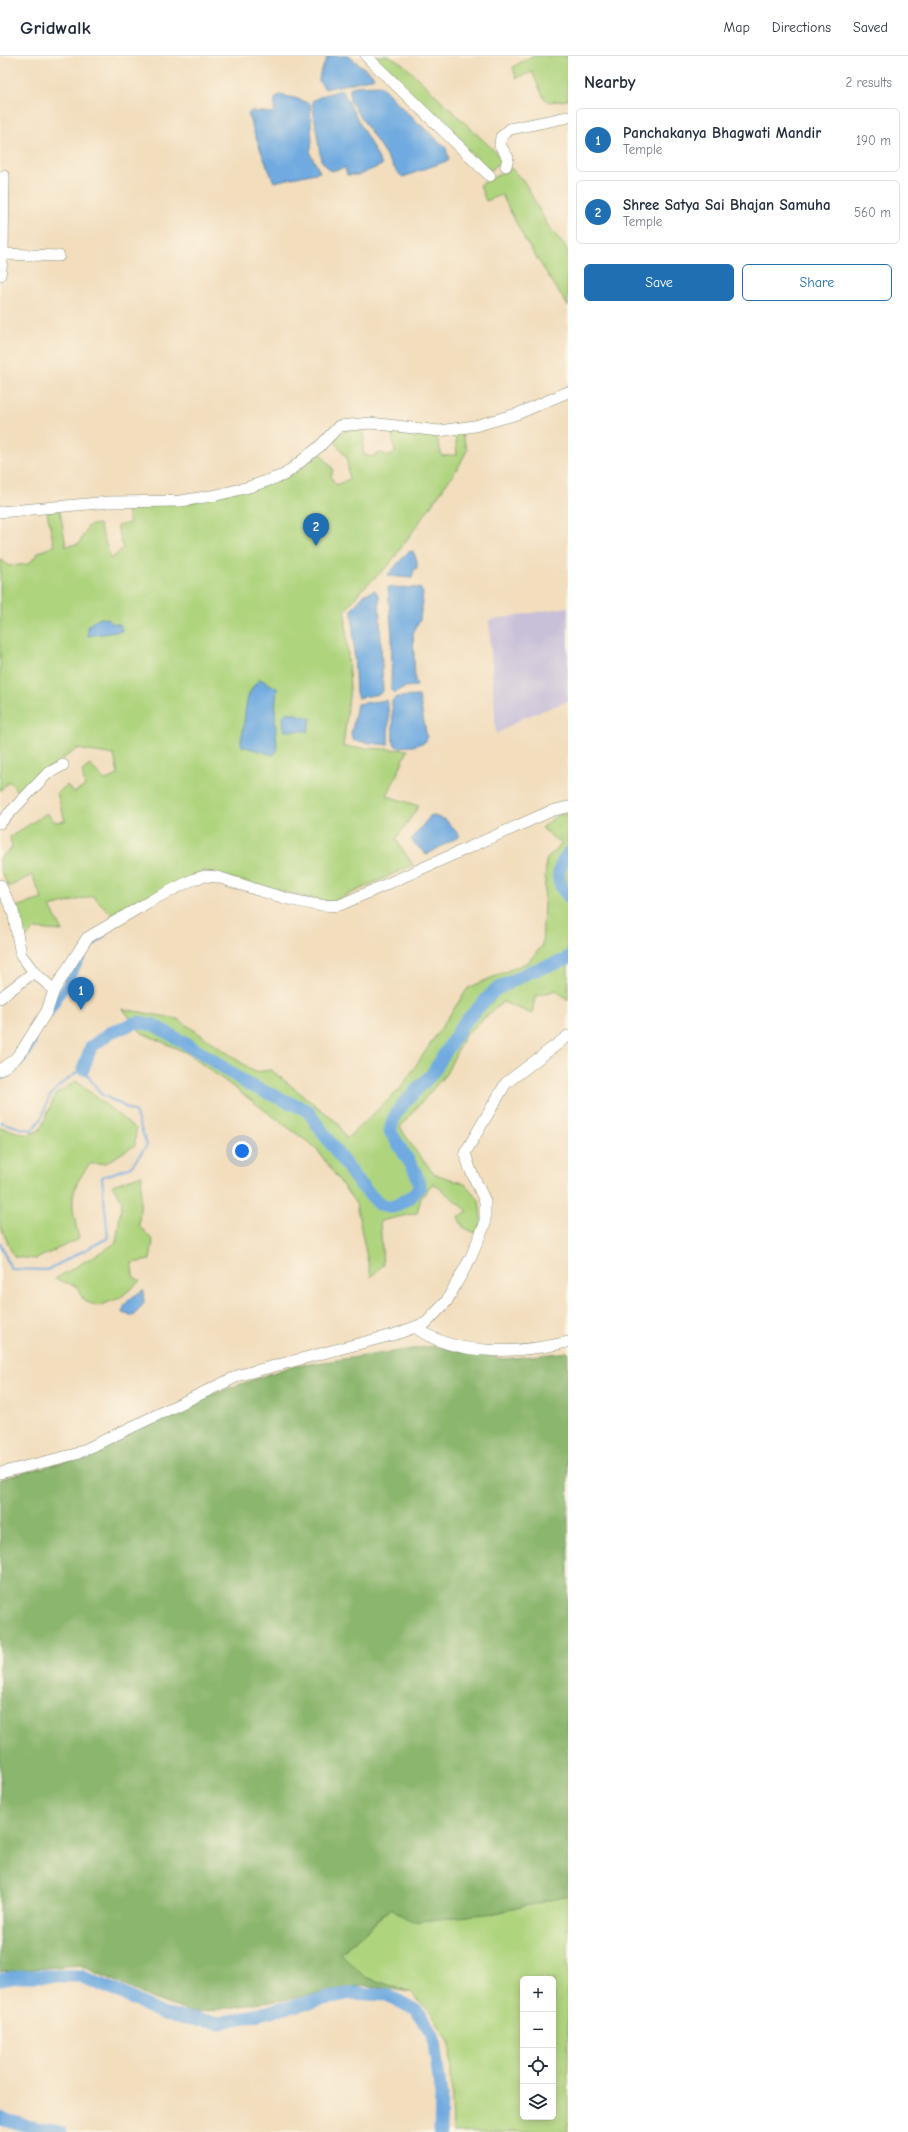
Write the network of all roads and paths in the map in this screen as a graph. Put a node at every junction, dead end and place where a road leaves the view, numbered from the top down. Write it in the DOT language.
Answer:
graph roads {
  1 [pos="366,56"];
  2 [pos="568,117"];
  3 [pos="506,166"];
  4 [pos="4,176"];
  5 [pos="490,176"];
  6 [pos="3,254"];
  7 [pos="59,256"];
  8 [pos="0,275"];
  9 [pos="568,392"];
  10 [pos="0,512"];
  11 [pos="64,765"];
  12 [pos="568,807"];
  13 [pos="0,823"];
  14 [pos="0,885"];
  15 [pos="34,972"];
  16 [pos="54,990"];
  17 [pos="0,998"];
  18 [pos="568,1036"];
  19 [pos="0,1070"];
  20 [pos="416,1327"];
  21 [pos="568,1342"];
  22 [pos="0,1473"];
  1 -- 5 [label="street"];
  2 -- 3 [label="street"];
  4 -- 6 [label="street"];
  6 -- 7 [label="street"];
  6 -- 8 [label="street"];
  9 -- 10 [label="street"];
  11 -- 13 [label="street"];
  12 -- 16 [label="street"];
  14 -- 15 [label="street"];
  15 -- 16 [label="street"];
  15 -- 17 [label="street"];
  16 -- 19 [label="street"];
  18 -- 20 [label="street"];
  20 -- 21 [label="street"];
  20 -- 22 [label="street"];
}
